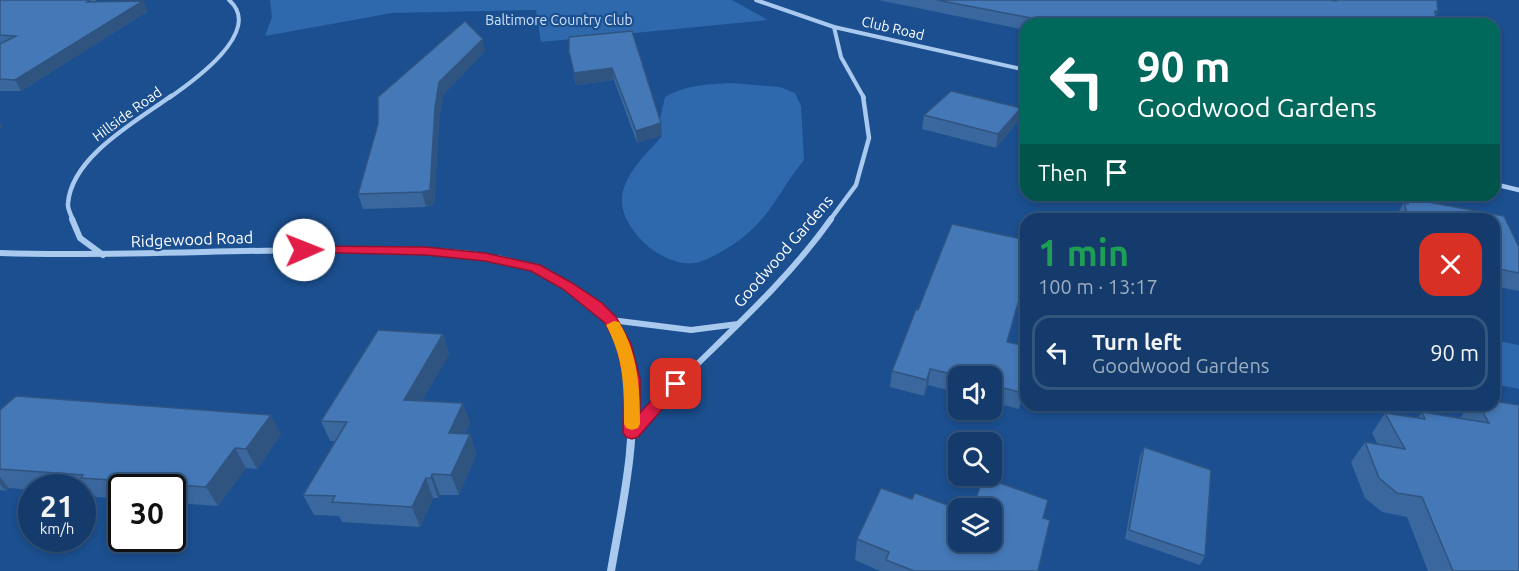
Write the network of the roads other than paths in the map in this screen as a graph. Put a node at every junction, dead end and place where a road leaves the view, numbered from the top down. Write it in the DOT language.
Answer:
graph roads {
  1 [pos="229,0"];
  2 [pos="756,0"];
  3 [pos="834,27"];
  4 [pos="1020,69"];
  5 [pos="1500,185"];
  6 [pos="1519,190"];
  7 [pos="0,253"];
  8 [pos="103,255"];
  9 [pos="611,320"];
  10 [pos="739,324"];
  11 [pos="632,433"];
  12 [pos="610,571"];
  1 -- 8 [label="street, Hillside Road"];
  2 -- 3 [label="street, Club Road"];
  3 -- 4 [label="street, Club Road"];
  3 -- 10 [label="street, Goodwood Gardens"];
  5 -- 6 [label="street"];
  7 -- 8 [label="street, Ridgewood Road"];
  8 -- 9 [label="street, Ridgewood Road"];
  9 -- 10 [label="street, Goodwood Gardens"];
  9 -- 11 [label="street, Ridgewood Road"];
  10 -- 11 [label="street, Goodwood Gardens"];
  11 -- 12 [label="street"];
}
